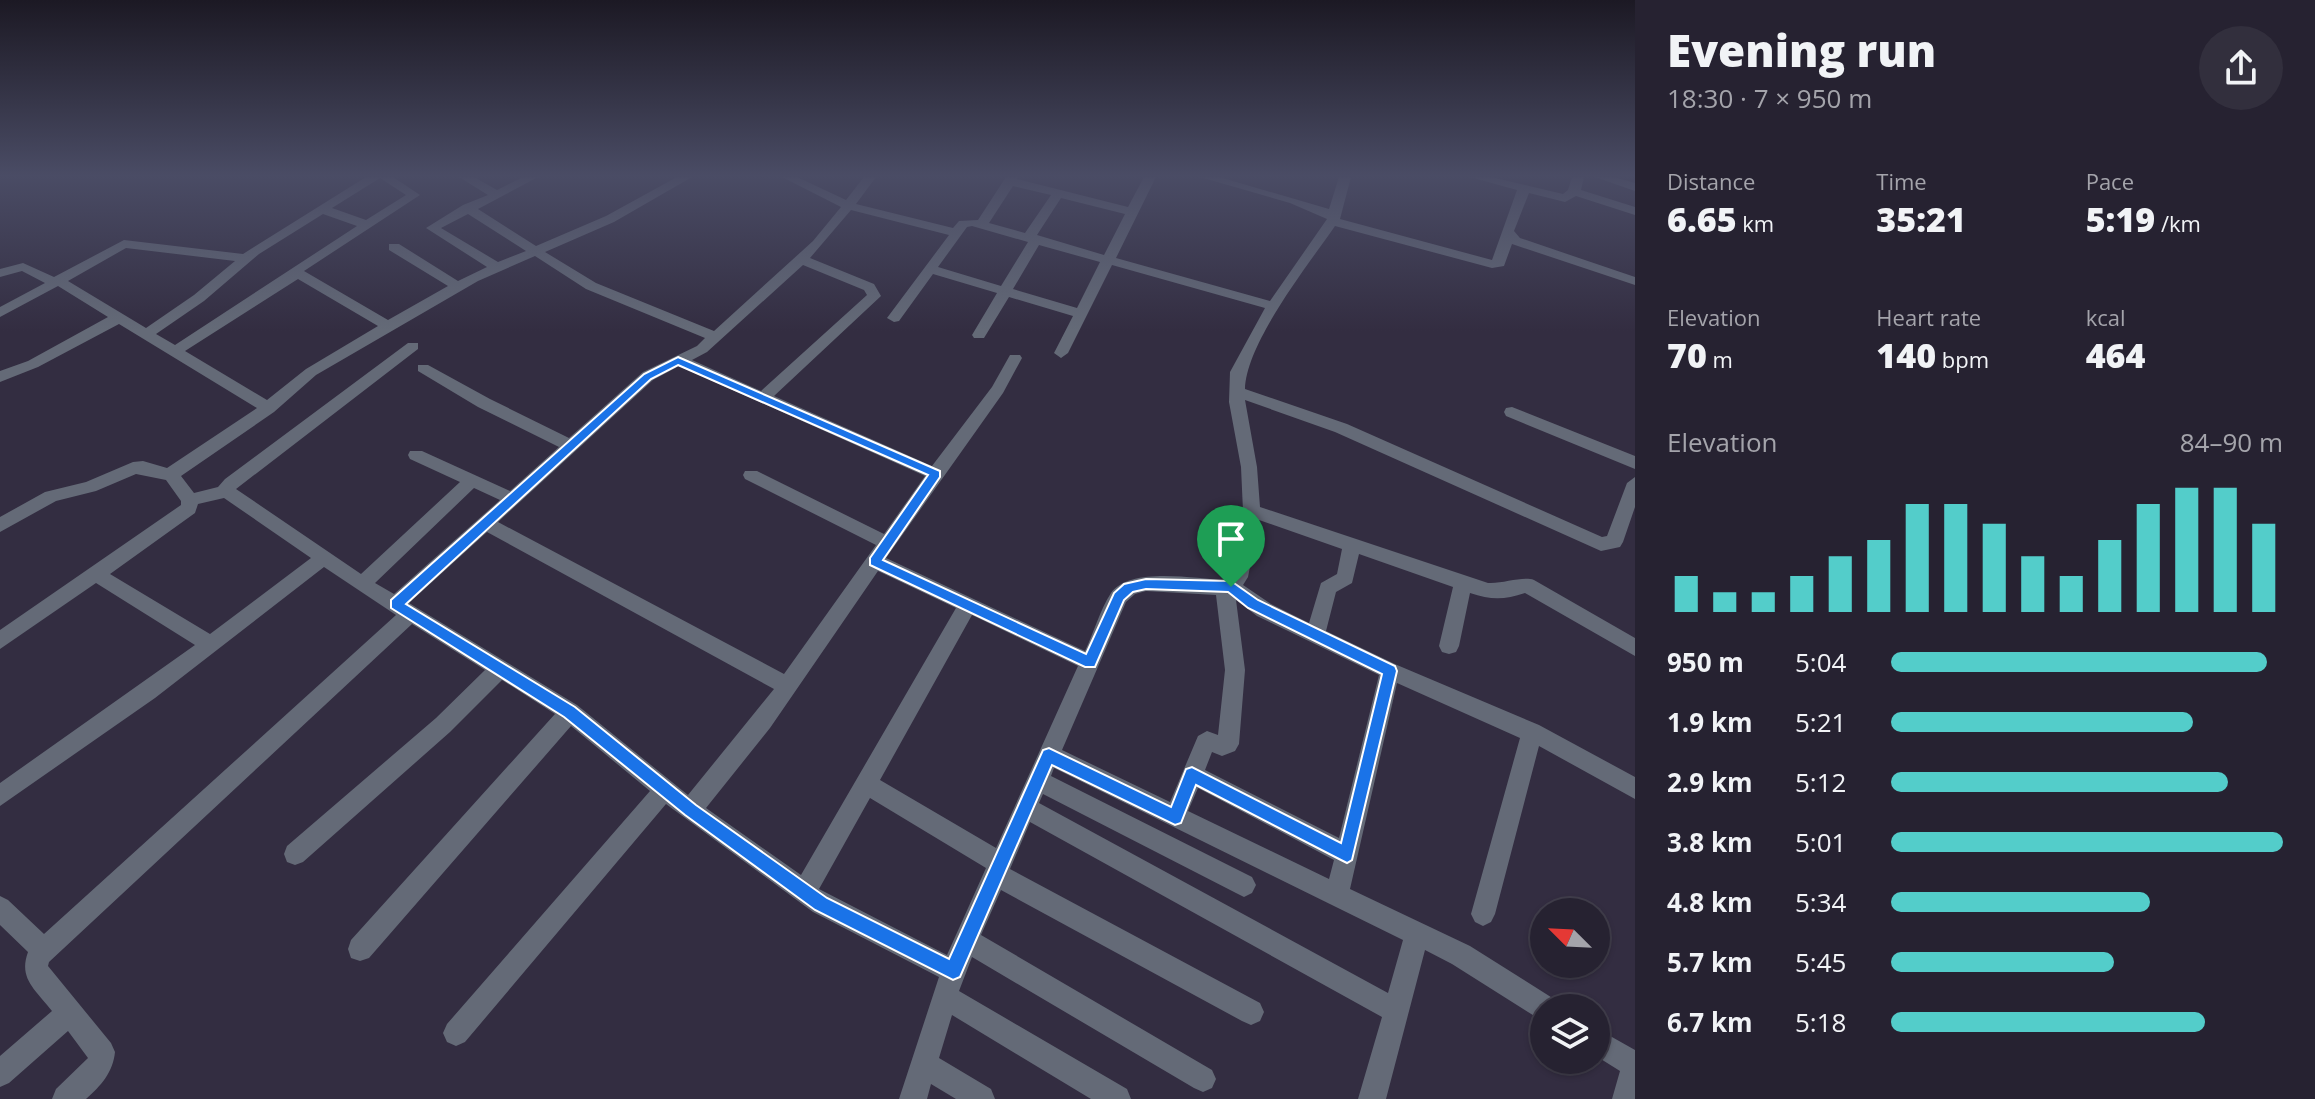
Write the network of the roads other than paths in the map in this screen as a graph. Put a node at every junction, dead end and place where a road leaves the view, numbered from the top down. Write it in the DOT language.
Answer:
graph roads {
  1 [pos="291,228"];
  2 [pos="362,228"];
  3 [pos="433,228"];
  4 [pos="497,228"];
  5 [pos="588,228"];
  6 [pos="830,228"];
  7 [pos="938,228"];
  8 [pos="961,228"];
  9 [pos="997,228"];
  10 [pos="1038,228"];
  11 [pos="1124,228"];
  12 [pos="1326,228"];
  13 [pos="1369,228"];
  14 [pos="1509,228"];
  15 [pos="957,233"];
  16 [pos="1509,236"];
  17 [pos="1032,238"];
  18 [pos="394,247"];
  19 [pos="532,252"];
  20 [pos="246,258"];
  21 [pos="801,259"];
  22 [pos="1109,259"];
  23 [pos="497,267"];
  24 [pos="930,269"];
  25 [pos="0,273"];
  26 [pos="296,274"];
  27 [pos="55,281"];
  28 [pos="1635,281"];
  29 [pos="457,286"];
  30 [pos="869,287"];
  31 [pos="1004,291"];
  32 [pos="897,297"];
  33 [pos="1273,306"];
  34 [pos="0,313"];
  35 [pos="1081,314"];
  36 [pos="118,318"];
  37 [pos="894,318"];
  38 [pos="388,326"];
  39 [pos="145,335"];
  40 [pos="979,335"];
  41 [pos="715,337"];
  42 [pos="413,346"];
  43 [pos="174,352"];
  44 [pos="1061,353"];
  45 [pos="1015,358"];
  46 [pos="678,360"];
  47 [pos="423,368"];
  48 [pos="0,377"];
  49 [pos="1236,391"];
  50 [pos="762,399"];
  51 [pos="268,408"];
  52 [pos="1512,412"];
  53 [pos="572,446"];
  54 [pos="416,455"];
  55 [pos="1635,463"];
  56 [pos="935,474"];
  57 [pos="751,475"];
  58 [pos="171,476"];
  59 [pos="472,480"];
  60 [pos="1635,483"];
  61 [pos="224,492"];
  62 [pos="513,499"];
  63 [pos="190,500"];
  64 [pos="1252,511"];
  65 [pos="487,524"];
  66 [pos="0,525"];
  67 [pos="887,543"];
  68 [pos="1352,545"];
  69 [pos="325,557"];
  70 [pos="875,561"];
  71 [pos="97,575"];
  72 [pos="1463,583"];
  73 [pos="362,584"];
  74 [pos="1228,587"];
  75 [pos="968,605"];
  76 [pos="403,609"];
  77 [pos="1315,634"];
  78 [pos="0,641"];
  79 [pos="211,644"];
  80 [pos="1449,646"];
  81 [pos="1635,648"];
  82 [pos="1090,662"];
  83 [pos="501,668"];
  84 [pos="1390,671"];
  85 [pos="787,686"];
  86 [pos="570,712"];
  87 [pos="1532,732"];
  88 [pos="1049,755"];
  89 [pos="1192,774"];
  90 [pos="1037,780"];
  91 [pos="866,783"];
  92 [pos="666,788"];
  93 [pos="1635,789"];
  94 [pos="0,796"];
  95 [pos="1025,807"];
  96 [pos="690,810"];
  97 [pos="1175,817"];
  98 [pos="295,854"];
  99 [pos="1347,854"];
  100 [pos="997,869"];
  101 [pos="1244,885"];
  102 [pos="804,893"];
  103 [pos="1337,896"];
  104 [pos="0,908"];
  105 [pos="1483,914"];
  106 [pos="1417,934"];
  107 [pos="967,940"];
  108 [pos="360,949"];
  109 [pos="43,950"];
  110 [pos="953,971"];
  111 [pos="945,997"];
  112 [pos="1530,999"];
  113 [pos="1396,1011"];
  114 [pos="70,1012"];
  115 [pos="1251,1012"];
  116 [pos="456,1033"];
  117 [pos="1610,1050"];
  118 [pos="924,1064"];
  119 [pos="1635,1065"];
  120 [pos="0,1074"];
  121 [pos="1203,1079"];
  122 [pos="66,1099"];
  123 [pos="913,1099"];
  124 [pos="981,1099"];
  125 [pos="1117,1099"];
  126 [pos="1372,1099"];
  127 [pos="1626,1099"];
  1 -- 20 [label="street"];
  2 -- 26 [label="street"];
  3 -- 23 [label="street"];
  4 -- 19 [label="street"];
  5 -- 19 [label="street"];
  6 -- 21 [label="street"];
  7 -- 15 [label="street"];
  8 -- 15 [label="street"];
  9 -- 17 [label="street"];
  10 -- 17 [label="street"];
  11 -- 22 [label="street"];
  12 -- 33 [label="street"];
  13 -- 16 [label="street"];
  14 -- 16 [label="street"];
  15 -- 24 [label="street"];
  16 -- 28 [label="street"];
  17 -- 22 [label="street"];
  17 -- 31 [label="street"];
  18 -- 29 [label="street"];
  19 -- 23 [label="street"];
  19 -- 41 [label="street"];
  20 -- 27 [label="street"];
  20 -- 39 [label="street"];
  21 -- 30 [label="street"];
  21 -- 41 [label="street"];
  22 -- 33 [label="street"];
  22 -- 35 [label="street"];
  23 -- 29 [label="street"];
  24 -- 31 [label="street"];
  24 -- 32 [label="street"];
  25 -- 27 [label="street"];
  26 -- 38 [label="street"];
  26 -- 43 [label="street"];
  27 -- 34 [label="street"];
  27 -- 36 [label="street"];
  29 -- 38 [label="street"];
  30 -- 32 [label="street"];
  30 -- 50 [label="street"];
  31 -- 35 [label="street"];
  31 -- 40 [label="street"];
  32 -- 37 [label="street"];
  33 -- 49 [label="street"];
  35 -- 44 [label="street"];
  36 -- 39 [label="street"];
  36 -- 48 [label="street"];
  38 -- 51 [label="street"];
  39 -- 43 [label="street"];
  41 -- 46 [label="street"];
  42 -- 61 [label="street"];
  43 -- 51 [label="street"];
  45 -- 56 [label="street"];
  46 -- 50 [label="street"];
  46 -- 53 [label="street"];
  47 -- 53 [label="street"];
  49 -- 60 [label="street"];
  49 -- 64 [label="street"];
  50 -- 56 [label="street"];
  51 -- 58 [label="street"];
  52 -- 55 [label="street"];
  53 -- 62 [label="street"];
  54 -- 59 [label="street"];
  56 -- 67 [label="street"];
  57 -- 67 [label="street"];
  58 -- 63 [label="street"];
  58 -- 66 [label="street"];
  59 -- 62 [label="street"];
  59 -- 73 [label="street"];
  61 -- 63 [label="street"];
  61 -- 69 [label="street"];
  62 -- 65 [label="street"];
  63 -- 71 [label="street"];
  64 -- 68 [label="street"];
  64 -- 74 [label="street"];
  65 -- 76 [label="street"];
  65 -- 85 [label="street"];
  67 -- 70 [label="street"];
  68 -- 72 [label="street"];
  68 -- 77 [label="street"];
  69 -- 73 [label="street"];
  69 -- 79 [label="street"];
  70 -- 75 [label="street"];
  70 -- 85 [label="street"];
  71 -- 78 [label="street"];
  71 -- 79 [label="street"];
  72 -- 80 [label="street"];
  72 -- 81 [label="street"];
  73 -- 76 [label="street"];
  74 -- 77 [label="street"];
  74 -- 82 [label="street"];
  74 -- 89 [label="street"];
  75 -- 82 [label="street"];
  75 -- 91 [label="street"];
  76 -- 83 [label="street"];
  76 -- 109 [label="street"];
  77 -- 84 [label="street"];
  79 -- 94 [label="street"];
  82 -- 88 [label="street"];
  83 -- 86 [label="street"];
  83 -- 98 [label="street"];
  84 -- 87 [label="street"];
  84 -- 99 [label="street"];
  85 -- 96 [label="street"];
  86 -- 92 [label="street"];
  86 -- 108 [label="street"];
  87 -- 93 [label="street"];
  87 -- 105 [label="street"];
  88 -- 90 [label="street"];
  88 -- 97 [label="street"];
  89 -- 97 [label="street"];
  89 -- 99 [label="street"];
  90 -- 95 [label="street"];
  90 -- 101 [label="street"];
  91 -- 100 [label="street"];
  91 -- 102 [label="street"];
  92 -- 96 [label="street"];
  92 -- 116 [label="street"];
  95 -- 100 [label="street"];
  95 -- 113 [label="street"];
  96 -- 102 [label="street"];
  97 -- 103 [label="street"];
  99 -- 103 [label="street"];
  100 -- 107 [label="street"];
  100 -- 115 [label="street"];
  102 -- 110 [label="street"];
  103 -- 106 [label="street"];
  104 -- 109 [label="street"];
  106 -- 112 [label="street"];
  106 -- 113 [label="street"];
  107 -- 110 [label="street"];
  107 -- 121 [label="street"];
  109 -- 114 [label="street"];
  110 -- 111 [label="street"];
  111 -- 118 [label="street"];
  111 -- 125 [label="street"];
  113 -- 126 [label="street"];
  114 -- 120 [label="street"];
  114 -- 122 [label="street"];
  117 -- 119 [label="street"];
  118 -- 123 [label="street"];
  118 -- 124 [label="street"];
  119 -- 127 [label="street"];
}
